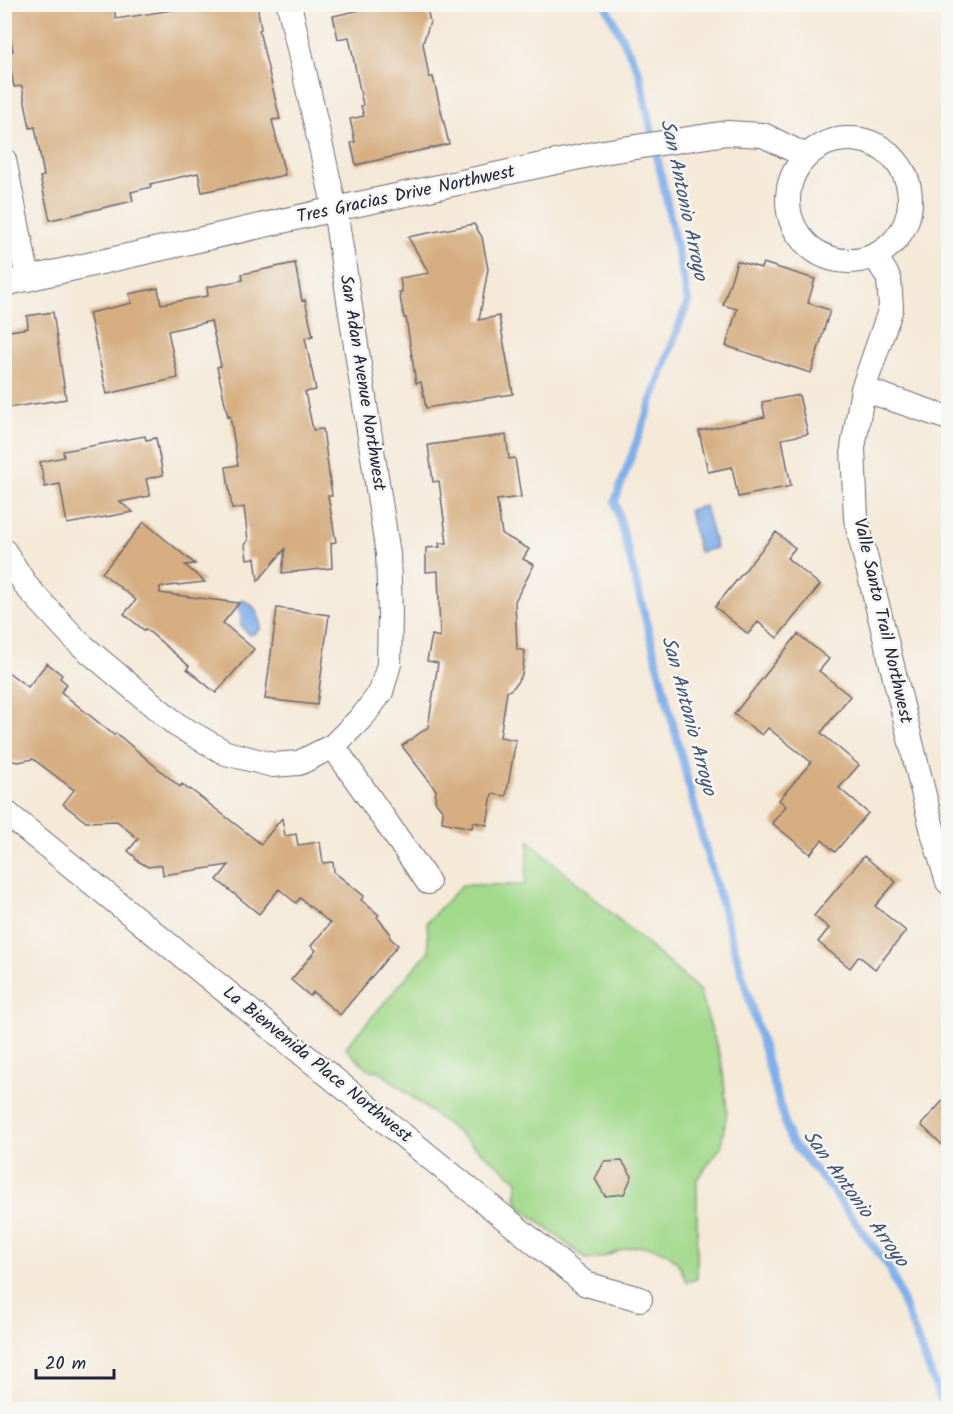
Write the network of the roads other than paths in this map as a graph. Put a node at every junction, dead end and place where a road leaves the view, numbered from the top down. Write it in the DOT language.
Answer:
graph roads {
  1 [pos="289,4"];
  2 [pos="806,156"];
  3 [pos="4,160"];
  4 [pos="335,209"];
  5 [pos="875,255"];
  6 [pos="16,282"];
  7 [pos="863,389"];
  8 [pos="948,418"];
  9 [pos="4,550"];
  10 [pos="333,746"];
  11 [pos="4,811"];
  12 [pos="428,882"];
  13 [pos="948,882"];
  14 [pos="640,1299"];
  1 -- 4 [label="street, San Adan Avenue Northwest"];
  2 -- 4 [label="street, Tres Gracias Drive Northwest"];
  2 -- 5 [label="street"];
  2 -- 5 [label="street"];
  3 -- 6 [label="street"];
  4 -- 6 [label="street, Tres Gracias Drive Northwest"];
  4 -- 10 [label="street, San Adan Avenue Northwest"];
  5 -- 7 [label="street, Valle Santo Trail Northwest"];
  7 -- 8 [label="street"];
  7 -- 13 [label="street, Valle Santo Trail Northwest"];
  9 -- 10 [label="street, San Adan Avenue Northwest"];
  10 -- 12 [label="street"];
  11 -- 14 [label="street, La Bienvenida Place Northwest"];
}
